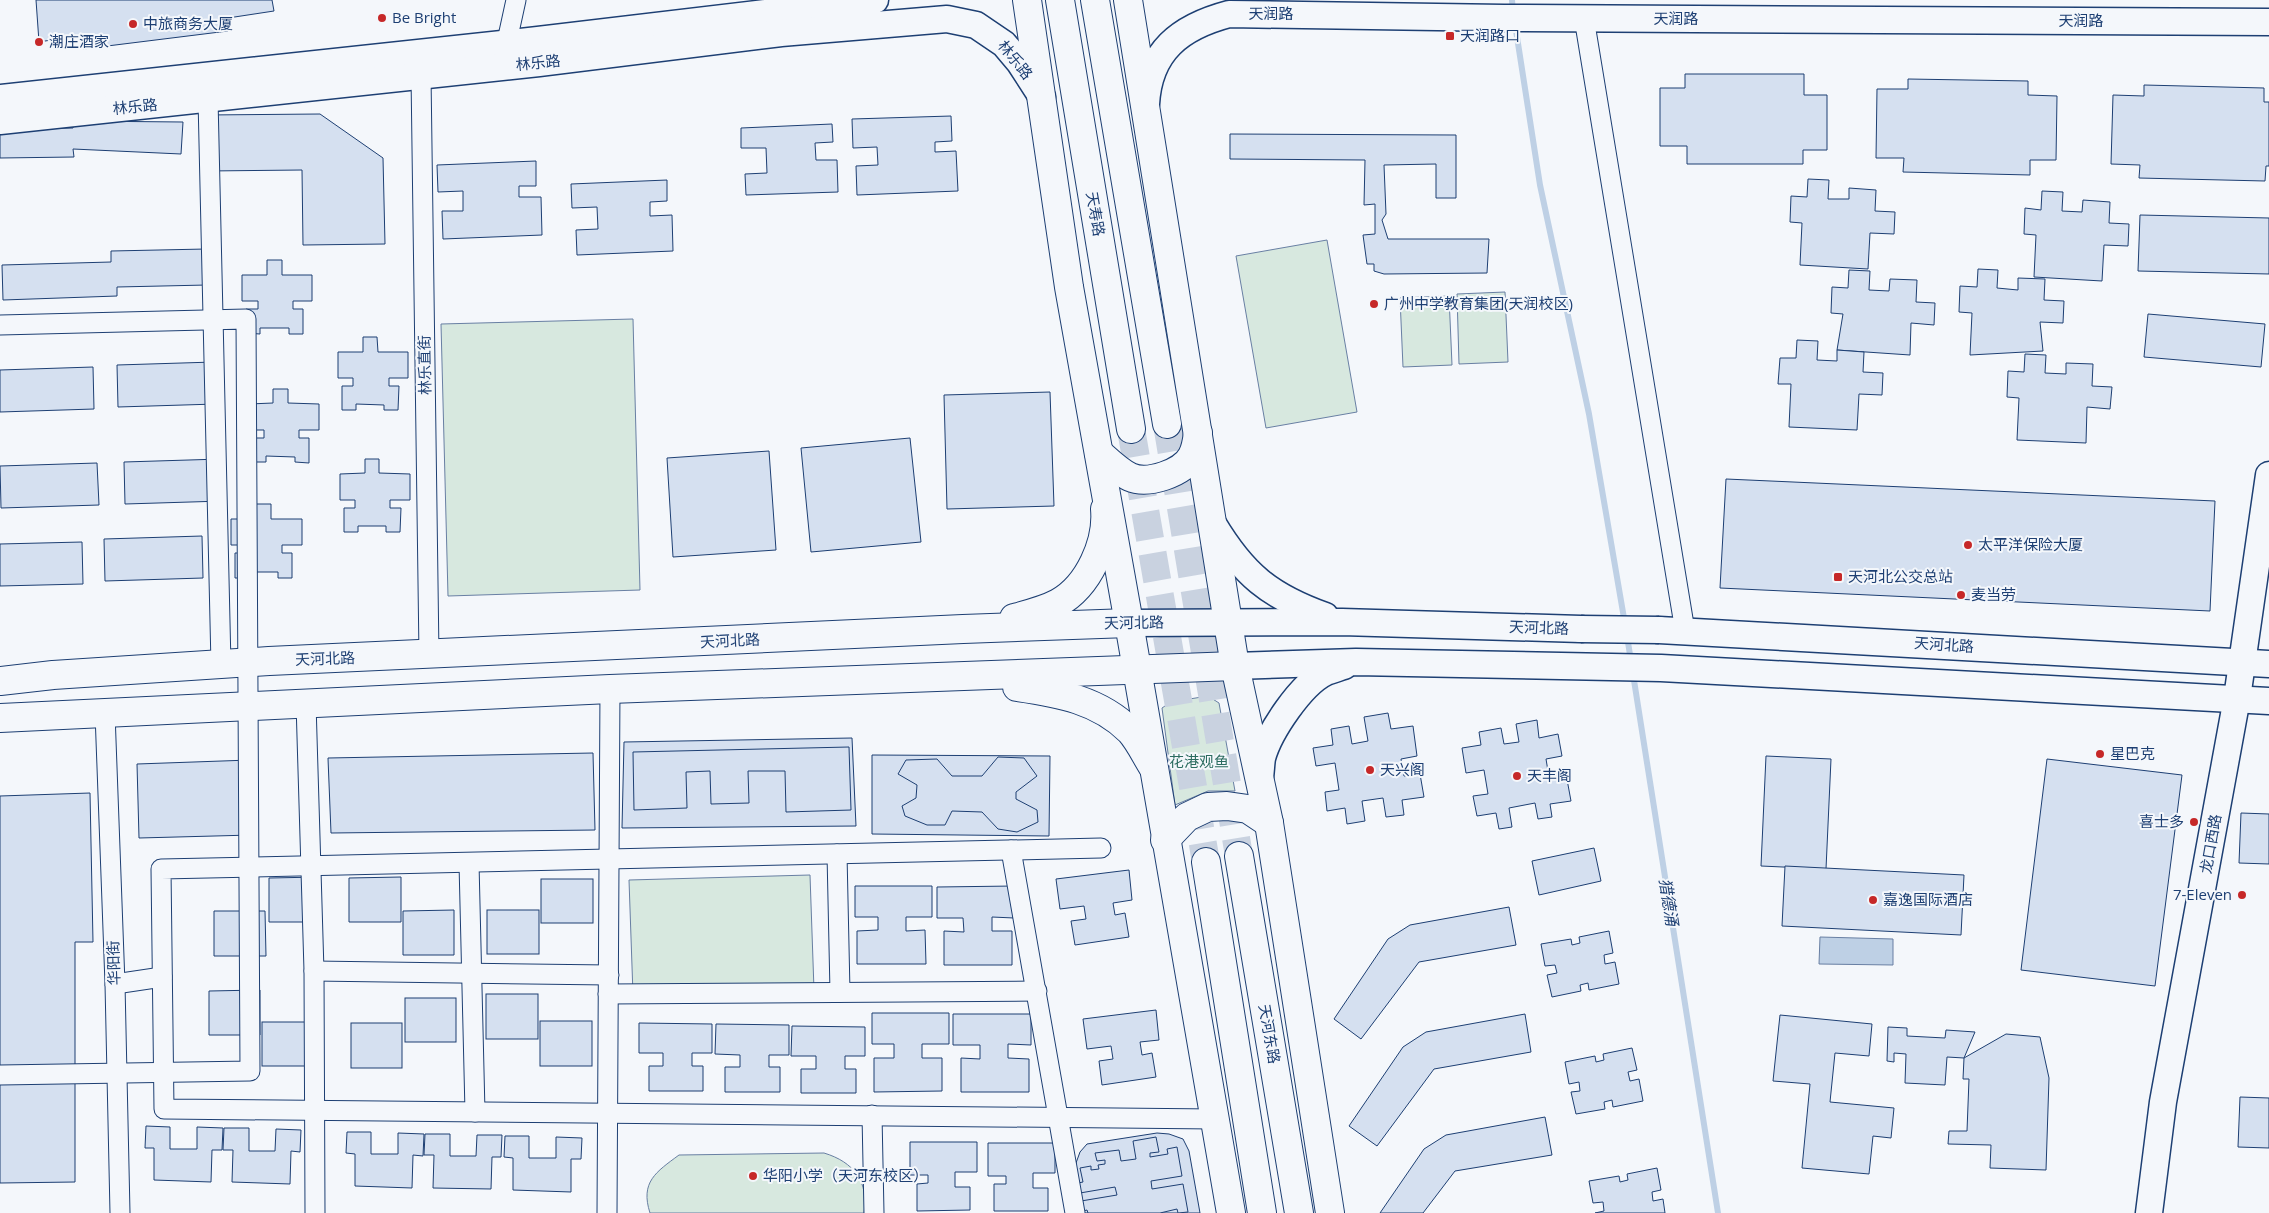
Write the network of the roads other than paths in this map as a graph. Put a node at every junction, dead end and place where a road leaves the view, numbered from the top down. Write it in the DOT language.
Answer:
graph roads {
  1 [pos="516,0"];
  2 [pos="875,0"];
  3 [pos="1027,0"];
  4 [pos="1060,0"];
  5 [pos="1096,0"];
  6 [pos="1128,0"];
  7 [pos="1584,18"];
  8 [pos="2269,22"];
  9 [pos="504,55"];
  10 [pos="421,75"];
  11 [pos="1042,97"];
  12 [pos="0,98"];
  13 [pos="208,99"];
  14 [pos="1145,116"];
  15 [pos="0,121"];
  16 [pos="0,325"];
  17 [pos="1167,424"];
  18 [pos="1131,429"];
  19 [pos="1198,433"];
  20 [pos="1099,453"];
  21 [pos="2269,475"];
  22 [pos="1213,524"];
  23 [pos="1228,621"];
  24 [pos="1342,622"];
  25 [pos="1129,623"];
  26 [pos="964,628"];
  27 [pos="1684,631"];
  28 [pos="429,655"];
  29 [pos="1356,662"];
  30 [pos="2241,662"];
  31 [pos="222,664"];
  32 [pos="2269,664"];
  33 [pos="1235,666"];
  34 [pos="1137,670"];
  35 [pos="956,678"];
  36 [pos="0,681"];
  37 [pos="610,689"];
  38 [pos="2237,698"];
  39 [pos="2269,700"];
  40 [pos="306,703"];
  41 [pos="1,712"];
  42 [pos="105,713"];
  43 [pos="1153,767"];
  44 [pos="1260,777"];
  45 [pos="1269,823"];
  46 [pos="1166,840"];
  47 [pos="1102,848"];
  48 [pos="1011,850"];
  49 [pos="837,854"];
  50 [pos="1240,856"];
  51 [pos="609,860"];
  52 [pos="1206,862"];
  53 [pos="469,863"];
  54 [pos="312,867"];
  55 [pos="314,971"];
  56 [pos="473,974"];
  57 [pos="609,974"];
  58 [pos="162,977"];
  59 [pos="115,984"];
  60 [pos="1036,991"];
  61 [pos="840,992"];
  62 [pos="608,994"];
  63 [pos="0,1075"];
  64 [pos="315,1109"];
  65 [pos="476,1112"];
  66 [pos="608,1114"];
  67 [pos="872,1115"];
  68 [pos="1059,1118"];
  69 [pos="1215,1119"];
  70 [pos="120,1213"];
  71 [pos="316,1213"];
  72 [pos="607,1213"];
  73 [pos="874,1213"];
  74 [pos="1076,1213"];
  75 [pos="1231,1213"];
  76 [pos="1262,1213"];
  77 [pos="1300,1213"];
  78 [pos="1330,1213"];
  79 [pos="2149,1213"];
  1 -- 9 [label="street"];
  2 -- 9 [label="street, 林乐路"];
  3 -- 11 [label="main road"];
  4 -- 18 [label="main road, 天寿路"];
  5 -- 17 [label="main road"];
  6 -- 14 [label="main road"];
  7 -- 8 [label="street, 天润路"];
  7 -- 14 [label="street, 天润路"];
  7 -- 27 [label="street"];
  9 -- 10 [label="street, 林乐路"];
  9 -- 11 [label="street, 林乐路"];
  9 -- 12 [label="street, 林乐路"];
  10 -- 13 [label="street, 林乐路"];
  10 -- 28 [label="street, 林乐直街"];
  11 -- 20 [label="main road"];
  13 -- 15 [label="street, 林乐路"];
  13 -- 31 [label="street"];
  14 -- 19 [label="main road"];
  16 -- 63 [label="street"];
  19 -- 20 [label="main road"];
  19 -- 22 [label="main road"];
  20 -- 25 [label="main road"];
  20 -- 26 [label="main road"];
  21 -- 30 [label="street, 龙口西路"];
  22 -- 23 [label="main road"];
  22 -- 24 [label="street"];
  23 -- 24 [label="street, 天河北路"];
  23 -- 25 [label="street, 天河北路"];
  23 -- 33 [label="main road"];
  24 -- 27 [label="street, 天河北路, bridge"];
  25 -- 26 [label="main road, 天河北路"];
  25 -- 34 [label="main road"];
  26 -- 28 [label="main road, 天河北路"];
  27 -- 30 [label="street, 天河北路"];
  28 -- 31 [label="main road, 天河北路"];
  29 -- 33 [label="street"];
  29 -- 38 [label="street"];
  29 -- 44 [label="street"];
  30 -- 32 [label="street, 天河北路"];
  30 -- 38 [label="street, 龙口西路"];
  31 -- 36 [label="main road, 天河北路"];
  33 -- 34 [label="main road"];
  33 -- 44 [label="main road"];
  34 -- 35 [label="main road"];
  34 -- 43 [label="main road"];
  35 -- 37 [label="main road"];
  35 -- 43 [label="main road"];
  37 -- 40 [label="main road"];
  37 -- 51 [label="street"];
  38 -- 39 [label="street"];
  38 -- 79 [label="street, 龙口西路"];
  40 -- 42 [label="main road"];
  40 -- 54 [label="street"];
  41 -- 42 [label="main road"];
  42 -- 59 [label="street, 华阳街"];
  43 -- 46 [label="main road"];
  44 -- 45 [label="main road"];
  45 -- 46 [label="main road"];
  45 -- 78 [label="main road"];
  46 -- 69 [label="main road"];
  47 -- 48 [label="street"];
  48 -- 49 [label="street"];
  48 -- 60 [label="street"];
  49 -- 51 [label="street"];
  49 -- 61 [label="street"];
  50 -- 77 [label="main road, 天河东路"];
  51 -- 53 [label="street"];
  51 -- 57 [label="street"];
  52 -- 76 [label="main road"];
  53 -- 54 [label="street"];
  53 -- 56 [label="street"];
  54 -- 55 [label="street"];
  54 -- 58 [label="street"];
  55 -- 56 [label="street"];
  55 -- 64 [label="street"];
  56 -- 57 [label="street"];
  56 -- 65 [label="street"];
  57 -- 62 [label="street"];
  58 -- 59 [label="street"];
  58 -- 64 [label="street"];
  59 -- 70 [label="street, 华阳街"];
  60 -- 61 [label="street"];
  60 -- 68 [label="street"];
  61 -- 62 [label="street"];
  62 -- 66 [label="street"];
  64 -- 65 [label="street"];
  64 -- 71 [label="street"];
  65 -- 66 [label="street"];
  66 -- 67 [label="street"];
  66 -- 72 [label="street"];
  67 -- 68 [label="street"];
  67 -- 73 [label="street"];
  68 -- 69 [label="street"];
  68 -- 74 [label="street"];
  69 -- 75 [label="main road"];
}
